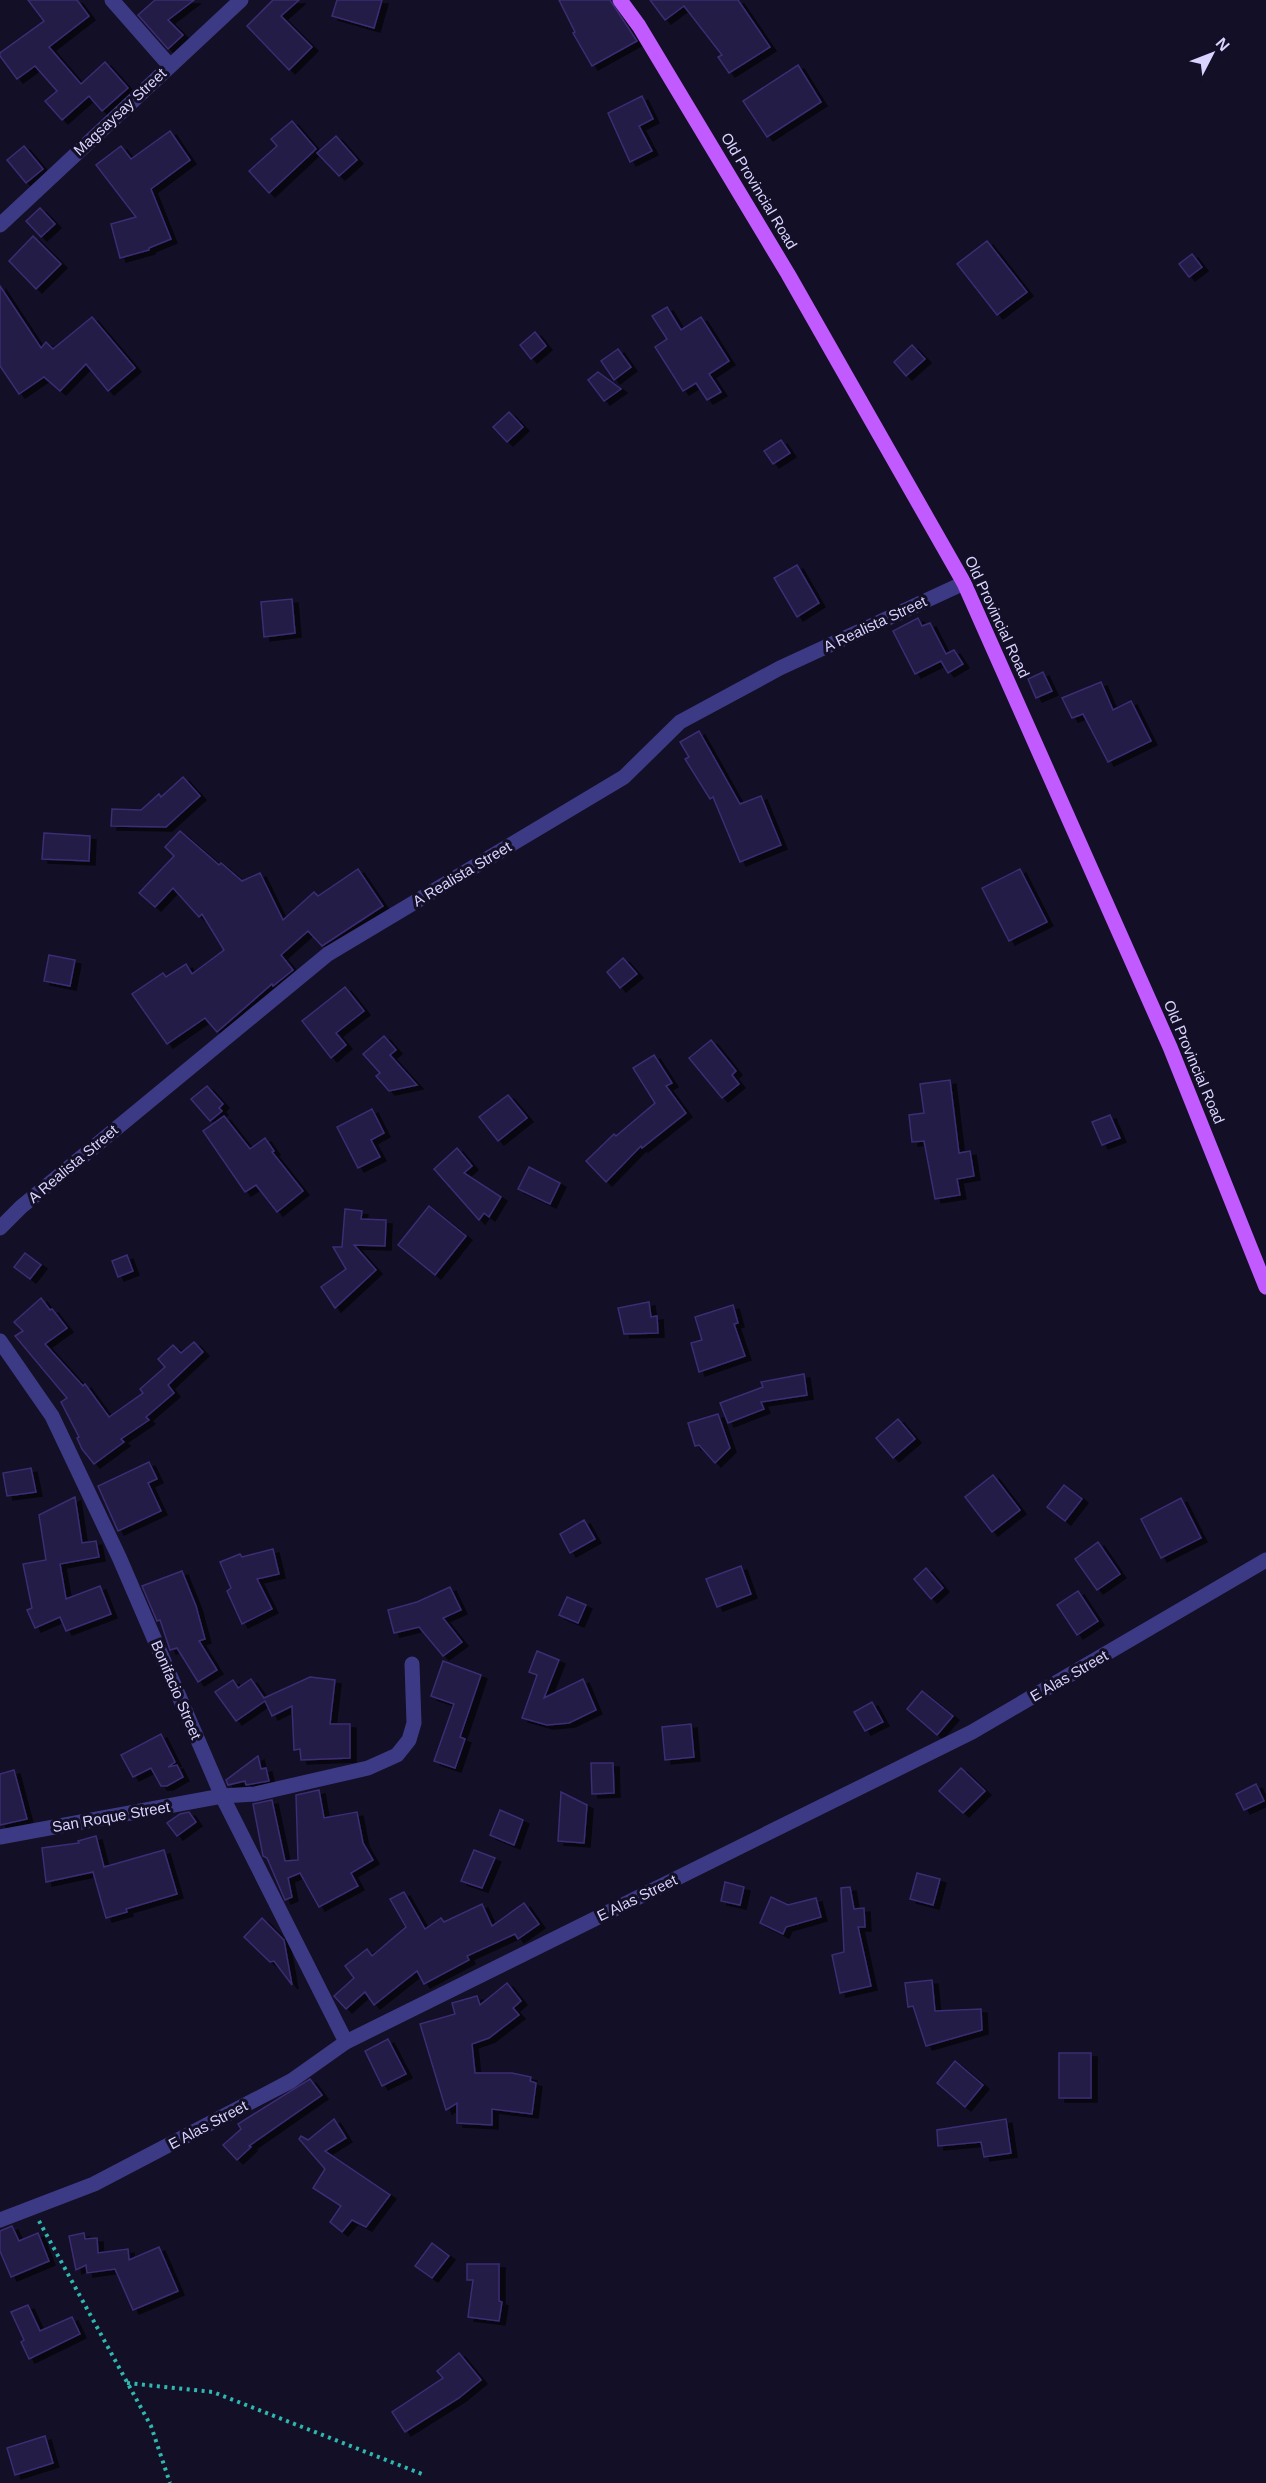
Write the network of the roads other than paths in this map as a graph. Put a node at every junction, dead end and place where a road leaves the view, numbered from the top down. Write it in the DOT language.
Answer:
graph roads {
  1 [pos="112,0"];
  2 [pos="241,0"];
  3 [pos="620,0"];
  4 [pos="170,66"];
  5 [pos="0,225"];
  6 [pos="964,583"];
  7 [pos="0,1228"];
  8 [pos="1266,1287"];
  9 [pos="0,1341"];
  10 [pos="1266,1560"];
  11 [pos="412,1664"];
  12 [pos="222,1796"];
  13 [pos="0,1837"];
  14 [pos="346,2042"];
  15 [pos="0,2220"];
  1 -- 4 [label="street"];
  2 -- 4 [label="street, Magsaysay Street"];
  3 -- 6 [label="main road, Old Provincial Road"];
  4 -- 5 [label="street, Magsaysay Street"];
  6 -- 7 [label="street, A Realista Street"];
  6 -- 8 [label="main road, Old Provincial Road"];
  9 -- 12 [label="street, Bonifacio Street"];
  10 -- 14 [label="street, E Alas Street"];
  11 -- 12 [label="street, San Roque Street"];
  12 -- 13 [label="street, San Roque Street"];
  12 -- 14 [label="street, Bonifacio Street"];
  14 -- 15 [label="street, E Alas Street"];
}
